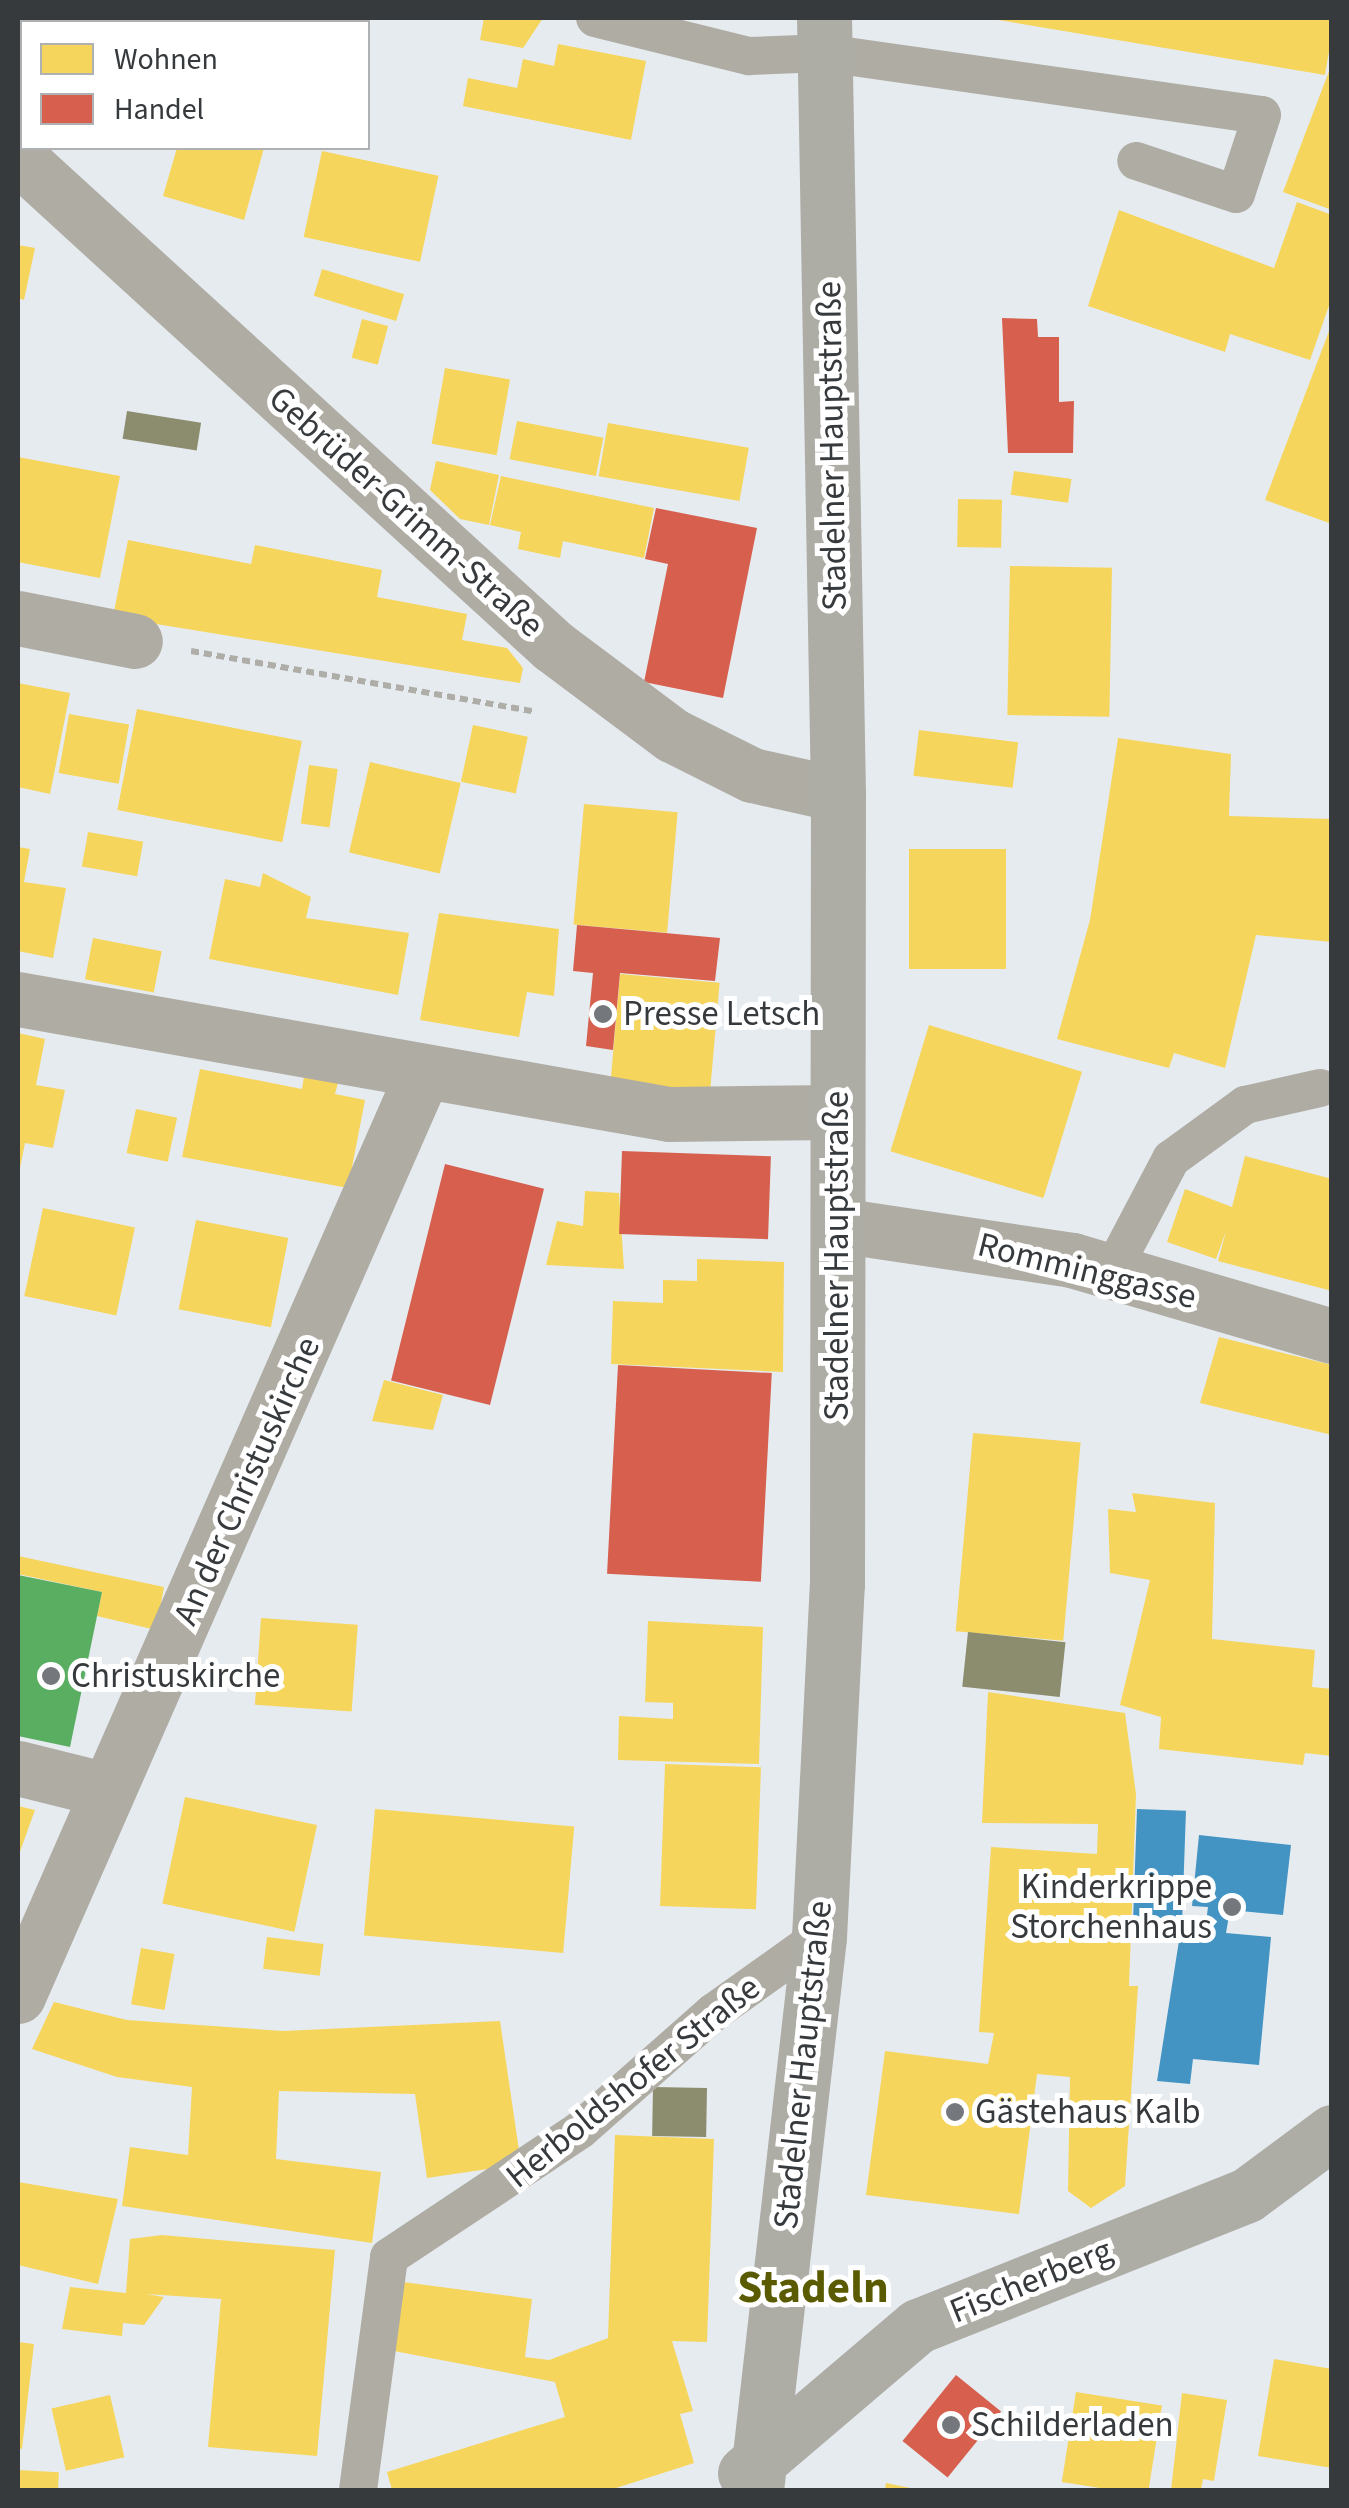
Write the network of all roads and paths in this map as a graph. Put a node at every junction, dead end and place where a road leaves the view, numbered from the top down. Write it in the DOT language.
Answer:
graph roads {
  1 [pos="595,18"];
  2 [pos="824,36"];
  3 [pos="18,157"];
  4 [pos="1136,161"];
  5 [pos="18,618"];
  6 [pos="135,641"];
  7 [pos="557,715"];
  8 [pos="838,794"];
  9 [pos="18,999"];
  10 [pos="422,1074"];
  11 [pos="1320,1088"];
  12 [pos="836,1112"];
  13 [pos="838,1225"];
  14 [pos="1112,1272"];
  15 [pos="1332,1336"];
  16 [pos="18,1768"];
  17 [pos="106,1790"];
  18 [pos="819,1937"];
  19 [pos="18,1996"];
  20 [pos="1330,2139"];
  21 [pos="747,2481"];
  22 [pos="358,2490"];
  1 -- 2 [label="lane"];
  2 -- 4 [label="lane"];
  2 -- 8 [label="main road, Stadelner Hauptstraße"];
  3 -- 8 [label="street, Gebrüder-Grimm-Straße"];
  5 -- 6 [label="street"];
  6 -- 7 [label="path"];
  8 -- 12 [label="main road, Stadelner Hauptstraße"];
  9 -- 10 [label="street"];
  10 -- 12 [label="street"];
  10 -- 17 [label="street, An der Christuskirche"];
  11 -- 14 [label="lane"];
  12 -- 13 [label="main road, Stadelner Hauptstraße"];
  13 -- 14 [label="street, Romminggasse"];
  13 -- 18 [label="main road, Stadelner Hauptstraße"];
  14 -- 15 [label="street, Romminggasse"];
  16 -- 17 [label="street"];
  17 -- 19 [label="street, An der Christuskirche"];
  18 -- 21 [label="main road, Stadelner Hauptstraße"];
  18 -- 22 [label="lane, Herboldshofer Straße"];
  20 -- 21 [label="main road, Fischerberg"];
}
